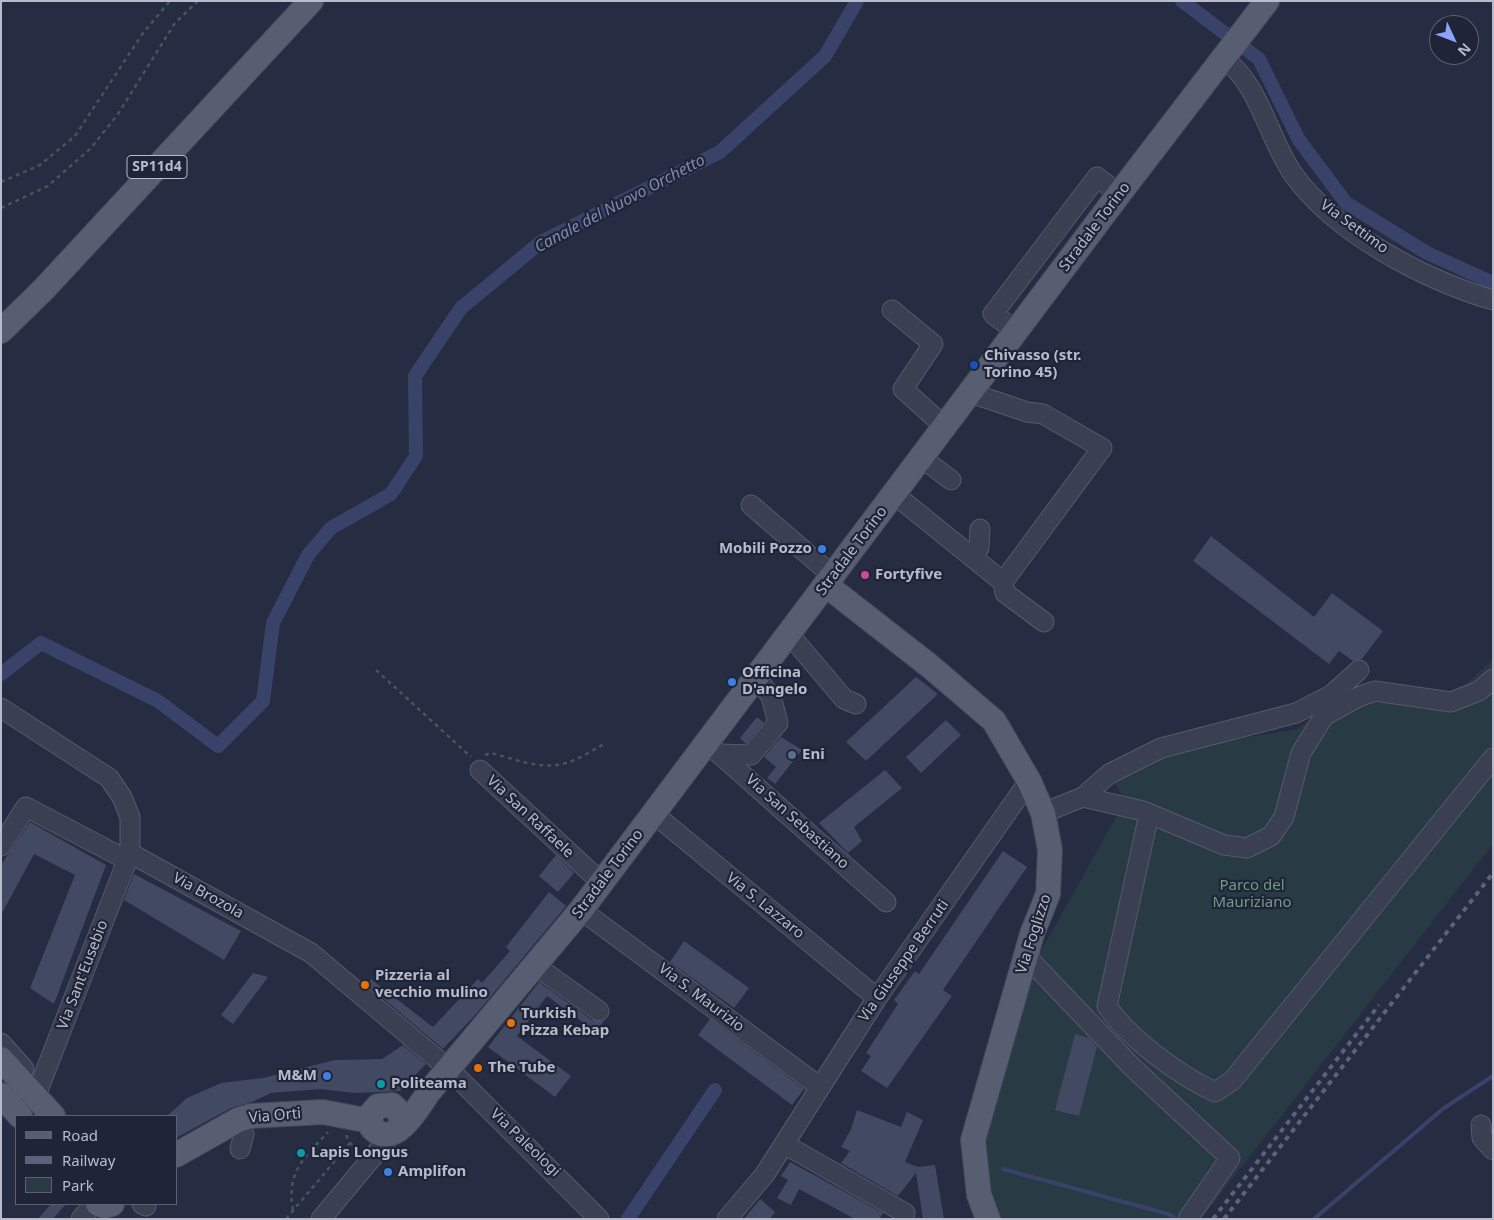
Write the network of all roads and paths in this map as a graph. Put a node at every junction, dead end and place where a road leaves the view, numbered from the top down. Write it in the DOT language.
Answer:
graph roads {
  1 [pos="170,1"];
  2 [pos="198,1"];
  3 [pos="311,1"];
  4 [pos="1267,1"];
  5 [pos="1228,53"];
  6 [pos="1,182"];
  7 [pos="1,208"];
  8 [pos="1493,300"];
  9 [pos="892,310"];
  10 [pos="1,331"];
  11 [pos="970,393"];
  12 [pos="945,427"];
  13 [pos="922,458"];
  14 [pos="951,480"];
  15 [pos="894,494"];
  16 [pos="750,505"];
  17 [pos="980,529"];
  18 [pos="972,557"];
  19 [pos="830,580"];
  20 [pos="1003,582"];
  21 [pos="1044,622"];
  22 [pos="789,634"];
  23 [pos="376,670"];
  24 [pos="1359,670"];
  25 [pos="756,678"];
  26 [pos="1493,679"];
  27 [pos="856,704"];
  28 [pos="1,708"];
  29 [pos="606,743"];
  30 [pos="714,748"];
  31 [pos="1493,758"];
  32 [pos="478,766"];
  33 [pos="1029,781"];
  34 [pos="1083,797"];
  35 [pos="1043,813"];
  36 [pos="654,814"];
  37 [pos="1149,814"];
  38 [pos="1,846"];
  39 [pos="128,856"];
  40 [pos="602,883"];
  41 [pos="886,902"];
  42 [pos="582,910"];
  43 [pos="1026,956"];
  44 [pos="536,966"];
  45 [pos="876,998"];
  46 [pos="599,1012"];
  47 [pos="1,1043"];
  48 [pos="1,1059"];
  49 [pos="449,1069"];
  50 [pos="820,1087"];
  51 [pos="428,1093"];
  52 [pos="1,1095"];
  53 [pos="36,1098"];
  54 [pos="380,1110"];
  55 [pos="19,1115"];
  56 [pos="51,1115"];
  57 [pos="238,1120"];
  58 [pos="326,1121"];
  59 [pos="1480,1125"];
  60 [pos="343,1130"];
  61 [pos="396,1131"];
  62 [pos="350,1143"];
  63 [pos="784,1144"];
  64 [pos="240,1149"];
  65 [pos="1493,1150"];
  66 [pos="178,1154"];
  67 [pos="364,1156"];
  68 [pos="95,1205"];
  69 [pos="293,1210"];
  70 [pos="905,1213"];
  71 [pos="1189,1217"];
  72 [pos="81,1219"];
  73 [pos="286,1219"];
  74 [pos="322,1219"];
  75 [pos="599,1219"];
  76 [pos="727,1219"];
  77 [pos="988,1219"];
  1 -- 6 [label="path"];
  2 -- 7 [label="path"];
  3 -- 10 [label="main road, SP11d4"];
  4 -- 5 [label="main road, Stradale Torino"];
  5 -- 8 [label="street, Via Settimo"];
  5 -- 11 [label="main road, Stradale Torino"];
  9 -- 12 [label="street"];
  11 -- 12 [label="main road, Stradale Torino"];
  11 -- 20 [label="street"];
  12 -- 13 [label="main road, Stradale Torino"];
  13 -- 14 [label="street"];
  13 -- 15 [label="main road, Stradale Torino"];
  15 -- 18 [label="street"];
  15 -- 19 [label="main road, Stradale Torino"];
  16 -- 19 [label="street"];
  17 -- 18 [label="street"];
  18 -- 20 [label="street"];
  19 -- 22 [label="main road, Stradale Torino"];
  19 -- 33 [label="main road, Via Foglizzo"];
  20 -- 21 [label="street"];
  22 -- 25 [label="main road, Stradale Torino"];
  22 -- 27 [label="street"];
  23 -- 32 [label="path"];
  24 -- 34 [label="street"];
  25 -- 30 [label="main road, Stradale Torino"];
  25 -- 30 [label="street"];
  26 -- 37 [label="street"];
  28 -- 39 [label="street"];
  29 -- 32 [label="path, Via San Raffaele"];
  30 -- 36 [label="main road, Stradale Torino"];
  30 -- 41 [label="street, Via San Sebastiano"];
  31 -- 37 [label="street"];
  32 -- 40 [label="street, Via San Raffaele"];
  33 -- 35 [label="main road, Via Foglizzo"];
  33 -- 45 [label="street, Via Giuseppe Berruti"];
  34 -- 35 [label="street"];
  34 -- 37 [label="street"];
  35 -- 43 [label="main road, Via Foglizzo"];
  36 -- 40 [label="main road, Stradale Torino"];
  36 -- 45 [label="street, Via S. Lazzaro"];
  38 -- 39 [label="street, Via Brozola"];
  39 -- 49 [label="street, Via Brozola"];
  39 -- 53 [label="street, Via Sant'Eusebio"];
  40 -- 42 [label="main road, Stradale Torino"];
  42 -- 44 [label="main road, Stradale Torino"];
  42 -- 50 [label="street, Via S. Maurizio"];
  43 -- 71 [label="street"];
  43 -- 77 [label="main road, Via Foglizzo"];
  44 -- 46 [label="street"];
  44 -- 49 [label="main road, Stradale Torino"];
  45 -- 50 [label="street, Via Giuseppe Berruti"];
  47 -- 53 [label="street"];
  48 -- 53 [label="main road"];
  49 -- 51 [label="main road, Stradale Torino"];
  49 -- 75 [label="street, Via Paleologi"];
  50 -- 63 [label="street, Via Giuseppe Berruti"];
  51 -- 54 [label="main road, Stradale Torino"];
  51 -- 61 [label="main road, Stradale Torino"];
  52 -- 55 [label="main road"];
  53 -- 56 [label="main road"];
  54 -- 58 [label="main road, Via Orti"];
  54 -- 61 [label="main road"];
  57 -- 58 [label="main road, Via Orti"];
  57 -- 64 [label="street"];
  57 -- 66 [label="main road, Via Orti"];
  58 -- 69 [label="path"];
  59 -- 65 [label="street"];
  60 -- 62 [label="path"];
  61 -- 74 [label="street"];
  62 -- 67 [label="path"];
  62 -- 69 [label="path"];
  63 -- 70 [label="street"];
  63 -- 76 [label="street, Via Giuseppe Berruti"];
  68 -- 72 [label="street"];
  69 -- 73 [label="path"];
}
